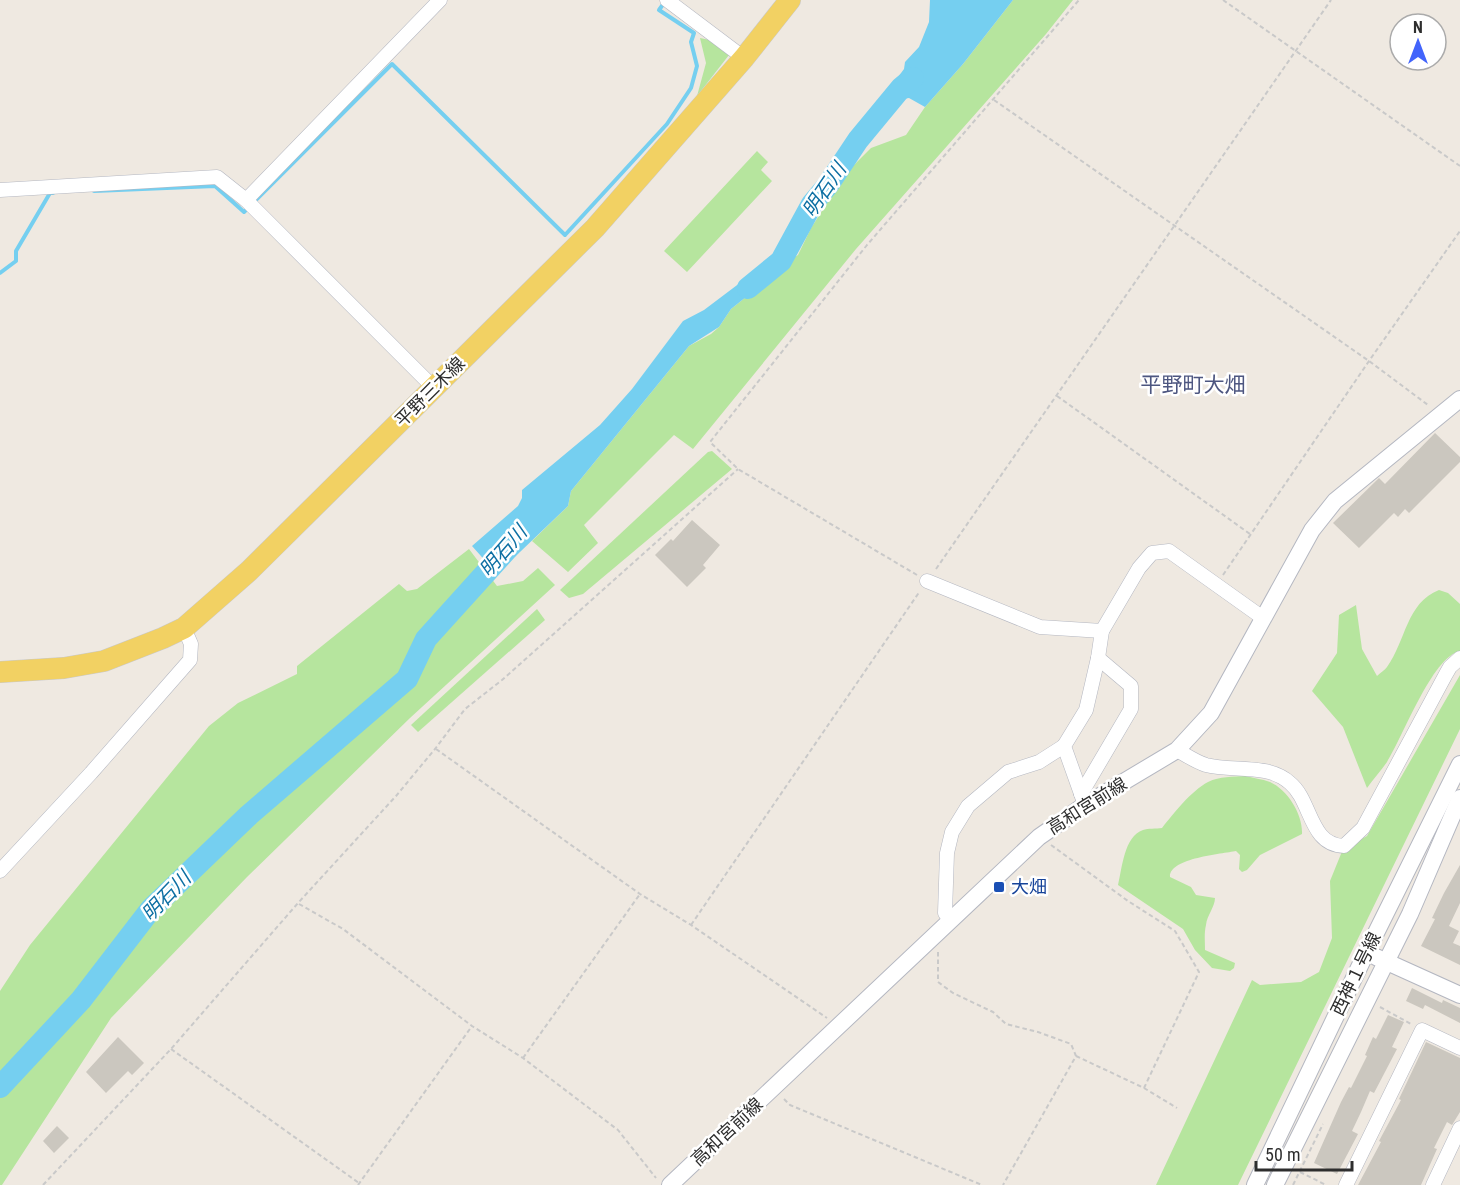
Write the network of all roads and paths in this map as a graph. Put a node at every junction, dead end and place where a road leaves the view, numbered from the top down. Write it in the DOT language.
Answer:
graph roads {
  1 [pos="440,0"];
  2 [pos="667,0"];
  3 [pos="790,0"];
  4 [pos="1079,0"];
  5 [pos="1223,0"];
  6 [pos="1331,0"];
  7 [pos="1295,52"];
  8 [pos="744,58"];
  9 [pos="994,100"];
  10 [pos="1460,166"];
  11 [pos="0,190"];
  12 [pos="246,200"];
  13 [pos="1175,227"];
  14 [pos="1460,231"];
  15 [pos="1369,361"];
  16 [pos="434,388"];
  17 [pos="1057,396"];
  18 [pos="1460,399"];
  19 [pos="1440,414"];
  20 [pos="738,468"];
  21 [pos="1250,534"];
  22 [pos="927,581"];
  23 [pos="1217,584"];
  24 [pos="1263,618"];
  25 [pos="184,628"];
  26 [pos="1102,631"];
  27 [pos="1098,658"];
  28 [pos="1460,658"];
  29 [pos="0,672"];
  30 [pos="1064,746"];
  31 [pos="435,749"];
  32 [pos="1177,750"];
  33 [pos="1460,764"];
  34 [pos="1460,798"];
  35 [pos="1083,800"];
  36 [pos="1039,837"];
  37 [pos="0,871"];
  38 [pos="640,894"];
  39 [pos="298,903"];
  40 [pos="950,920"];
  41 [pos="691,925"];
  42 [pos="928,940"];
  43 [pos="1366,953"];
  44 [pos="1386,962"];
  45 [pos="1460,994"];
  46 [pos="1377,1006"];
  47 [pos="840,1024"];
  48 [pos="472,1026"];
  49 [pos="1422,1030"];
  50 [pos="1460,1048"];
  51 [pos="171,1049"];
  52 [pos="1076,1056"];
  53 [pos="524,1058"];
  54 [pos="1144,1088"];
  55 [pos="772,1090"];
  56 [pos="1177,1108"];
  57 [pos="1460,1128"];
  58 [pos="1300,1172"];
  59 [pos="359,1184"];
  60 [pos="43,1185"];
  61 [pos="662,1185"];
  62 [pos="670,1185"];
  63 [pos="982,1185"];
  64 [pos="1003,1185"];
  65 [pos="1255,1185"];
  66 [pos="1275,1185"];
  67 [pos="1326,1185"];
  68 [pos="1347,1185"];
  69 [pos="1433,1185"];
  1 -- 12 [label="street"];
  2 -- 8 [label="street"];
  3 -- 8 [label="main road, 平野三木線"];
  4 -- 9 [label="path"];
  5 -- 7 [label="path"];
  6 -- 7 [label="path"];
  7 -- 10 [label="path"];
  7 -- 13 [label="path"];
  8 -- 16 [label="main road, 平野三木線"];
  9 -- 13 [label="path"];
  9 -- 20 [label="path"];
  11 -- 12 [label="street"];
  12 -- 16 [label="street"];
  13 -- 15 [label="path"];
  13 -- 17 [label="path"];
  14 -- 15 [label="path"];
  15 -- 19 [label="path"];
  15 -- 21 [label="path"];
  16 -- 25 [label="main road, 平野三木線"];
  17 -- 21 [label="path"];
  17 -- 22 [label="path"];
  18 -- 19 [label="street, 高和宮前線"];
  19 -- 24 [label="street, 高和宮前線"];
  20 -- 22 [label="path"];
  20 -- 31 [label="path"];
  21 -- 23 [label="path"];
  22 -- 26 [label="street"];
  22 -- 41 [label="path"];
  23 -- 24 [label="street"];
  23 -- 26 [label="street"];
  24 -- 32 [label="street, 高和宮前線"];
  25 -- 29 [label="main road, 平野三木線"];
  25 -- 37 [label="street"];
  26 -- 27 [label="street"];
  27 -- 30 [label="street"];
  27 -- 35 [label="street"];
  28 -- 32 [label="street"];
  30 -- 35 [label="street"];
  30 -- 40 [label="street"];
  31 -- 38 [label="path"];
  31 -- 39 [label="path"];
  32 -- 35 [label="street, 高和宮前線"];
  33 -- 43 [label="street, 西神１号線"];
  34 -- 44 [label="street, 西神１号線"];
  35 -- 36 [label="street, 高和宮前線"];
  36 -- 40 [label="street, 高和宮前線"];
  36 -- 54 [label="path"];
  38 -- 41 [label="path"];
  38 -- 53 [label="path"];
  39 -- 48 [label="path"];
  39 -- 51 [label="path"];
  40 -- 42 [label="street, 高和宮前線"];
  41 -- 47 [label="path"];
  42 -- 47 [label="street, 高和宮前線"];
  42 -- 52 [label="path"];
  43 -- 44 [label="street"];
  43 -- 65 [label="street, 西神１号線"];
  44 -- 45 [label="street"];
  44 -- 66 [label="street, 西神１号線"];
  46 -- 49 [label="path"];
  47 -- 55 [label="street, 高和宮前線"];
  48 -- 53 [label="path"];
  48 -- 59 [label="path"];
  49 -- 50 [label="street"];
  49 -- 68 [label="street"];
  51 -- 59 [label="path"];
  51 -- 60 [label="path"];
  52 -- 54 [label="path"];
  52 -- 64 [label="path"];
  53 -- 61 [label="path"];
  54 -- 56 [label="path"];
  55 -- 62 [label="street, 高和宮前線"];
  55 -- 63 [label="path"];
  57 -- 69 [label="street"];
  58 -- 67 [label="path"];
}
